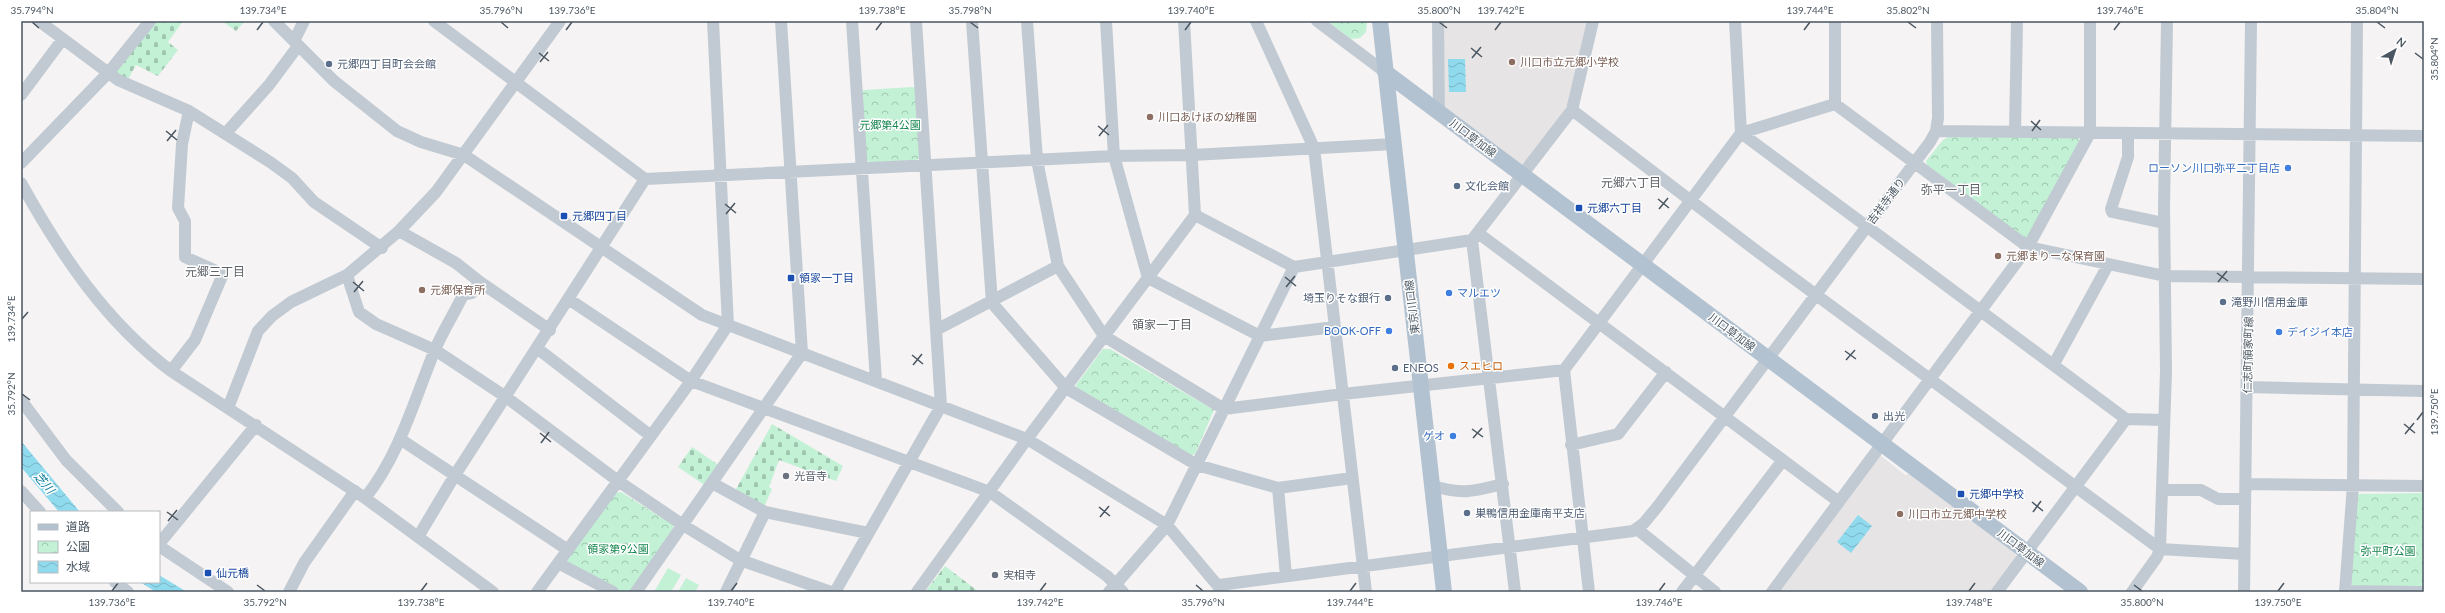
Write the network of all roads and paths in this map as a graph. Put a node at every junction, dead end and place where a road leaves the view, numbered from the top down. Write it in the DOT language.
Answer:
graph roads {
  1 [pos="39,21"];
  2 [pos="150,21"];
  3 [pos="274,21"];
  4 [pos="304,21"];
  5 [pos="434,21"];
  6 [pos="560,21"];
  7 [pos="713,21"];
  8 [pos="781,21"];
  9 [pos="852,21"];
  10 [pos="916,21"];
  11 [pos="972,21"];
  12 [pos="1027,21"];
  13 [pos="1106,21"];
  14 [pos="1184,21"];
  15 [pos="1256,21"];
  16 [pos="1317,21"];
  17 [pos="1380,21"];
  18 [pos="1438,21"];
  19 [pos="1593,21"];
  20 [pos="1735,21"];
  21 [pos="1835,21"];
  22 [pos="1937,21"];
  23 [pos="2017,21"];
  24 [pos="2090,21"];
  25 [pos="2167,21"];
  26 [pos="2251,21"];
  27 [pos="2357,21"];
  28 [pos="62,40"];
  29 [pos="296,44"];
  30 [pos="109,72"];
  31 [pos="1386,72"];
  32 [pos="517,82"];
  33 [pos="21,95"];
  34 [pos="1835,104"];
  35 [pos="1572,110"];
  36 [pos="189,111"];
  37 [pos="1439,112"];
  38 [pos="1936,131"];
  39 [pos="2015,132"];
  40 [pos="226,133"];
  41 [pos="1741,133"];
  42 [pos="2090,133"];
  43 [pos="2128,133"];
  44 [pos="2166,133"];
  45 [pos="2250,135"];
  46 [pos="2356,135"];
  47 [pos="2424,136"];
  48 [pos="1394,144"];
  49 [pos="1314,148"];
  50 [pos="464,155"];
  51 [pos="1192,155"];
  52 [pos="1114,156"];
  53 [pos="1037,160"];
  54 [pos="21,163"];
  55 [pos="983,163"];
  56 [pos="1915,163"];
  57 [pos="926,165"];
  58 [pos="862,168"];
  59 [pos="791,172"];
  60 [pos="720,175"];
  61 [pos="1523,175"];
  62 [pos="645,179"];
  63 [pos="21,184"];
  64 [pos="1690,201"];
  65 [pos="1195,215"];
  66 [pos="2164,222"];
  67 [pos="1867,226"];
  68 [pos="399,231"];
  69 [pos="1475,237"];
  70 [pos="2028,247"];
  71 [pos="382,248"];
  72 [pos="601,248"];
  73 [pos="1406,252"];
  74 [pos="1328,262"];
  75 [pos="1643,265"];
  76 [pos="2108,265"];
  77 [pos="1058,266"];
  78 [pos="1294,267"];
  79 [pos="347,275"];
  80 [pos="2165,276"];
  81 [pos="2249,277"];
  82 [pos="1148,278"];
  83 [pos="2355,278"];
  84 [pos="2424,279"];
  85 [pos="480,282"];
  86 [pos="1816,294"];
  87 [pos="570,300"];
  88 [pos="992,303"];
  89 [pos="1981,311"];
  90 [pos="1599,323"];
  91 [pos="728,325"];
  92 [pos="1335,327"];
  93 [pos="550,330"];
  94 [pos="936,330"];
  95 [pos="1104,336"];
  96 [pos="1260,336"];
  97 [pos="538,349"];
  98 [pos="435,350"];
  99 [pos="802,353"];
  100 [pos="1768,358"];
  101 [pos="2054,364"];
  102 [pos="1564,370"];
  103 [pos="171,371"];
  104 [pos="1666,372"];
  105 [pos="1490,377"];
  106 [pos="1931,380"];
  107 [pos="691,381"];
  108 [pos="876,381"];
  109 [pos="1421,385"];
  110 [pos="2247,387"];
  111 [pos="1066,388"];
  112 [pos="2353,390"];
  113 [pos="2424,391"];
  114 [pos="1342,394"];
  115 [pos="506,397"];
  116 [pos="21,400"];
  117 [pos="941,406"];
  118 [pos="228,408"];
  119 [pos="764,408"];
  120 [pos="1224,409"];
  121 [pos="1724,416"];
  122 [pos="2126,419"];
  123 [pos="2164,420"];
  124 [pos="256,425"];
  125 [pos="651,436"];
  126 [pos="400,439"];
  127 [pos="1028,439"];
  128 [pos="1571,444"];
  129 [pos="1882,444"];
  130 [pos="1783,460"];
  131 [pos="908,462"];
  132 [pos="1196,465"];
  133 [pos="455,475"];
  134 [pos="1352,478"];
  135 [pos="618,481"];
  136 [pos="712,483"];
  137 [pos="1503,484"];
  138 [pos="2246,484"];
  139 [pos="2353,485"];
  140 [pos="1433,486"];
  141 [pos="2424,486"];
  142 [pos="2075,487"];
  143 [pos="1278,488"];
  144 [pos="2162,490"];
  145 [pos="355,491"];
  146 [pos="21,492"];
  147 [pos="990,492"];
  148 [pos="365,498"];
  149 [pos="2245,499"];
  150 [pos="1839,502"];
  151 [pos="39,511"];
  152 [pos="117,511"];
  153 [pos="765,512"];
  154 [pos="1167,525"];
  155 [pos="683,526"];
  156 [pos="1637,529"];
  157 [pos="868,533"];
  158 [pos="418,537"];
  159 [pos="1581,538"];
  160 [pos="160,544"];
  161 [pos="160,546"];
  162 [pos="1510,547"];
  163 [pos="568,550"];
  164 [pos="2160,550"];
  165 [pos="2026,552"];
  166 [pos="2244,554"];
  167 [pos="1441,555"];
  168 [pos="740,560"];
  169 [pos="558,563"];
  170 [pos="1363,565"];
  171 [pos="469,574"];
  172 [pos="1694,575"];
  173 [pos="1286,576"];
  174 [pos="1116,589"];
  175 [pos="1221,589"];
  176 [pos="228,592"];
  177 [pos="289,592"];
  178 [pos="478,592"];
  179 [pos="493,592"];
  180 [pos="537,592"];
  181 [pos="613,592"];
  182 [pos="636,592"];
  183 [pos="726,592"];
  184 [pos="831,592"];
  185 [pos="835,592"];
  186 [pos="917,592"];
  187 [pos="1366,592"];
  188 [pos="1444,592"];
  189 [pos="1515,592"];
  190 [pos="1589,592"];
  191 [pos="1682,592"];
  192 [pos="1715,592"];
  193 [pos="1772,592"];
  194 [pos="1997,592"];
  195 [pos="2080,592"];
  196 [pos="2132,592"];
  197 [pos="2244,592"];
  198 [pos="2345,592"];
  199 [pos="2421,592"];
  1 -- 28 [label="street"];
  2 -- 30 [label="street"];
  3 -- 29 [label="street"];
  4 -- 29 [label="street"];
  5 -- 32 [label="street"];
  6 -- 32 [label="street"];
  7 -- 60 [label="street"];
  8 -- 59 [label="street"];
  9 -- 58 [label="street"];
  10 -- 57 [label="street"];
  11 -- 55 [label="street"];
  12 -- 53 [label="street"];
  13 -- 52 [label="street"];
  14 -- 51 [label="street"];
  15 -- 49 [label="street"];
  16 -- 31 [label="street"];
  17 -- 31 [label="main road, 東京川口線"];
  18 -- 37 [label="street"];
  19 -- 35 [label="street"];
  20 -- 41 [label="street"];
  21 -- 34 [label="street"];
  22 -- 38 [label="street"];
  23 -- 39 [label="street"];
  24 -- 42 [label="street"];
  25 -- 44 [label="street"];
  26 -- 45 [label="street, 仁志町領家町線"];
  27 -- 46 [label="street"];
  28 -- 30 [label="street"];
  28 -- 33 [label="street"];
  29 -- 40 [label="street"];
  29 -- 50 [label="street"];
  30 -- 36 [label="street"];
  30 -- 54 [label="street"];
  31 -- 37 [label="main road, 川口草加線"];
  31 -- 48 [label="main road, 東京川口線"];
  32 -- 50 [label="street"];
  32 -- 62 [label="street"];
  34 -- 41 [label="street"];
  34 -- 56 [label="street"];
  35 -- 61 [label="street"];
  35 -- 64 [label="street"];
  36 -- 40 [label="street"];
  36 -- 103 [label="street"];
  37 -- 61 [label="main road, 川口草加線"];
  38 -- 39 [label="street"];
  38 -- 56 [label="street, 吉祥寺通り"];
  39 -- 42 [label="street"];
  40 -- 71 [label="street"];
  41 -- 64 [label="street"];
  41 -- 67 [label="street"];
  42 -- 43 [label="street"];
  42 -- 70 [label="street"];
  43 -- 44 [label="street"];
  43 -- 66 [label="street"];
  44 -- 45 [label="street"];
  44 -- 66 [label="street"];
  45 -- 46 [label="street"];
  45 -- 81 [label="street, 仁志町領家町線"];
  46 -- 47 [label="street"];
  46 -- 83 [label="street"];
  48 -- 49 [label="street"];
  48 -- 73 [label="main road, 東京川口線"];
  49 -- 51 [label="street"];
  49 -- 74 [label="street"];
  50 -- 68 [label="street"];
  50 -- 72 [label="street"];
  51 -- 52 [label="street"];
  51 -- 65 [label="street"];
  52 -- 53 [label="street"];
  52 -- 82 [label="street"];
  53 -- 55 [label="street"];
  53 -- 77 [label="street"];
  55 -- 57 [label="street"];
  55 -- 88 [label="street"];
  56 -- 67 [label="street, 吉祥寺通り"];
  56 -- 70 [label="street"];
  57 -- 58 [label="street"];
  57 -- 94 [label="street"];
  58 -- 59 [label="street"];
  58 -- 108 [label="street"];
  59 -- 60 [label="street"];
  59 -- 99 [label="street"];
  60 -- 62 [label="street"];
  60 -- 91 [label="street"];
  61 -- 69 [label="street"];
  61 -- 75 [label="main road, 川口草加線"];
  62 -- 72 [label="street"];
  63 -- 103 [label="street"];
  64 -- 75 [label="street"];
  64 -- 86 [label="street"];
  65 -- 78 [label="street"];
  65 -- 82 [label="street"];
  66 -- 80 [label="street"];
  67 -- 86 [label="street, 吉祥寺通り"];
  67 -- 89 [label="street"];
  68 -- 71 [label="street"];
  68 -- 85 [label="street"];
  69 -- 73 [label="street"];
  69 -- 90 [label="street"];
  69 -- 105 [label="street"];
  70 -- 76 [label="street"];
  70 -- 89 [label="street"];
  71 -- 79 [label="street"];
  72 -- 87 [label="street"];
  72 -- 91 [label="street"];
  73 -- 74 [label="street"];
  73 -- 109 [label="main road, 東京川口線"];
  74 -- 78 [label="street"];
  74 -- 92 [label="street"];
  75 -- 90 [label="street"];
  75 -- 100 [label="main road, 川口草加線"];
  76 -- 80 [label="street"];
  76 -- 101 [label="street"];
  77 -- 88 [label="street"];
  77 -- 95 [label="street"];
  78 -- 96 [label="street"];
  79 -- 98 [label="street"];
  79 -- 118 [label="street"];
  80 -- 81 [label="street"];
  80 -- 123 [label="street"];
  81 -- 83 [label="street"];
  81 -- 110 [label="street, 仁志町領家町線"];
  82 -- 95 [label="street"];
  82 -- 96 [label="street"];
  83 -- 84 [label="street"];
  83 -- 112 [label="street"];
  85 -- 93 [label="street"];
  85 -- 98 [label="street"];
  86 -- 100 [label="street, 吉祥寺通り"];
  86 -- 106 [label="street"];
  87 -- 93 [label="street"];
  87 -- 107 [label="street"];
  88 -- 94 [label="street"];
  88 -- 111 [label="street"];
  89 -- 101 [label="street"];
  89 -- 106 [label="street"];
  90 -- 102 [label="street"];
  90 -- 104 [label="street"];
  91 -- 99 [label="street"];
  91 -- 107 [label="street"];
  92 -- 96 [label="street"];
  92 -- 114 [label="street"];
  93 -- 97 [label="street"];
  94 -- 117 [label="street"];
  95 -- 111 [label="street"];
  95 -- 120 [label="street"];
  96 -- 120 [label="street"];
  97 -- 115 [label="street"];
  97 -- 125 [label="street"];
  98 -- 115 [label="street"];
  98 -- 126 [label="street"];
  99 -- 108 [label="street"];
  99 -- 119 [label="street"];
  100 -- 121 [label="street, 吉祥寺通り"];
  100 -- 129 [label="main road, 川口草加線"];
  101 -- 122 [label="street"];
  102 -- 105 [label="street"];
  102 -- 128 [label="street"];
  103 -- 118 [label="street"];
  104 -- 121 [label="street"];
  104 -- 128 [label="street"];
  105 -- 109 [label="street"];
  105 -- 137 [label="street"];
  106 -- 129 [label="street"];
  106 -- 142 [label="street"];
  107 -- 119 [label="street"];
  107 -- 125 [label="street"];
  108 -- 117 [label="street"];
  109 -- 114 [label="street"];
  109 -- 140 [label="main road, 東京川口線"];
  110 -- 112 [label="street"];
  110 -- 138 [label="street, 仁志町領家町線"];
  111 -- 127 [label="street"];
  111 -- 132 [label="street"];
  112 -- 113 [label="street"];
  112 -- 139 [label="street"];
  114 -- 120 [label="street"];
  114 -- 134 [label="street"];
  115 -- 133 [label="street"];
  115 -- 135 [label="street"];
  116 -- 152 [label="street"];
  117 -- 127 [label="street"];
  117 -- 131 [label="street"];
  118 -- 124 [label="street"];
  119 -- 131 [label="street"];
  119 -- 136 [label="street"];
  120 -- 132 [label="street"];
  121 -- 130 [label="street"];
  121 -- 156 [label="street, 吉祥寺通り"];
  122 -- 123 [label="street"];
  122 -- 142 [label="street"];
  123 -- 144 [label="street"];
  124 -- 145 [label="street"];
  124 -- 160 [label="street"];
  125 -- 135 [label="street"];
  126 -- 133 [label="street"];
  126 -- 148 [label="street"];
  127 -- 147 [label="street"];
  127 -- 154 [label="street"];
  128 -- 159 [label="street"];
  129 -- 150 [label="street"];
  129 -- 165 [label="main road, 川口草加線"];
  130 -- 150 [label="street"];
  130 -- 172 [label="street"];
  131 -- 147 [label="street"];
  131 -- 157 [label="street"];
  132 -- 143 [label="street"];
  132 -- 154 [label="street"];
  133 -- 158 [label="street"];
  133 -- 163 [label="street"];
  134 -- 143 [label="street"];
  134 -- 170 [label="street"];
  135 -- 155 [label="street"];
  135 -- 163 [label="street"];
  136 -- 153 [label="street"];
  136 -- 155 [label="street"];
  137 -- 140 [label="street"];
  137 -- 162 [label="street"];
  138 -- 139 [label="street"];
  138 -- 149 [label="street, 仁志町領家町線"];
  139 -- 141 [label="street"];
  139 -- 198 [label="street"];
  140 -- 167 [label="main road, 東京川口線"];
  142 -- 164 [label="street"];
  142 -- 165 [label="street"];
  143 -- 173 [label="street"];
  144 -- 149 [label="street"];
  144 -- 164 [label="street"];
  145 -- 148 [label="street"];
  145 -- 177 [label="street"];
  146 -- 151 [label="street"];
  147 -- 174 [label="street"];
  147 -- 186 [label="street"];
  148 -- 158 [label="street"];
  149 -- 166 [label="street, 仁志町領家町線"];
  150 -- 193 [label="street"];
  153 -- 157 [label="street"];
  153 -- 168 [label="street"];
  154 -- 174 [label="street"];
  154 -- 175 [label="street"];
  155 -- 168 [label="street"];
  155 -- 182 [label="street"];
  156 -- 159 [label="street"];
  156 -- 172 [label="street"];
  157 -- 185 [label="street"];
  158 -- 171 [label="street"];
  159 -- 162 [label="street"];
  159 -- 190 [label="street"];
  161 -- 176 [label="street"];
  162 -- 167 [label="street"];
  162 -- 189 [label="street"];
  163 -- 169 [label="street"];
  164 -- 166 [label="street"];
  164 -- 196 [label="street"];
  165 -- 194 [label="street"];
  165 -- 195 [label="main road, 川口草加線"];
  166 -- 197 [label="street, 仁志町領家町線"];
  167 -- 170 [label="street"];
  167 -- 188 [label="main road, 東京川口線"];
  168 -- 183 [label="street"];
  168 -- 184 [label="street"];
  169 -- 180 [label="street"];
  169 -- 181 [label="street"];
  170 -- 173 [label="street"];
  170 -- 187 [label="street"];
  171 -- 178 [label="street"];
  171 -- 179 [label="street"];
  172 -- 191 [label="street"];
  172 -- 192 [label="street"];
  173 -- 175 [label="street"];
  198 -- 199 [label="street"];
}
